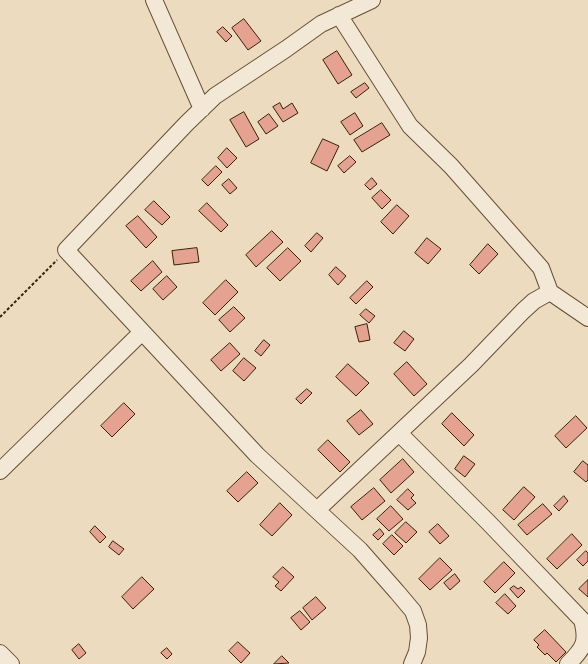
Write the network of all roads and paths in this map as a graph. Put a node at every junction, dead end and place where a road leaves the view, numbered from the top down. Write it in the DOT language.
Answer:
graph roads {
  1 [pos="154,0"];
  2 [pos="372,0"];
  3 [pos="339,15"];
  4 [pos="202,109"];
  5 [pos="66,250"];
  6 [pos="550,292"];
  7 [pos="0,317"];
  8 [pos="588,318"];
  9 [pos="142,332"];
  10 [pos="399,433"];
  11 [pos="0,471"];
  12 [pos="317,510"];
  13 [pos="0,653"];
  14 [pos="11,664"];
  15 [pos="412,664"];
  16 [pos="568,664"];
  1 -- 4 [label="street"];
  2 -- 3 [label="street"];
  3 -- 4 [label="street"];
  3 -- 6 [label="street"];
  4 -- 5 [label="street"];
  5 -- 7 [label="path"];
  5 -- 9 [label="street"];
  6 -- 8 [label="street"];
  6 -- 10 [label="street"];
  9 -- 11 [label="street"];
  9 -- 12 [label="street"];
  10 -- 12 [label="street"];
  10 -- 16 [label="street"];
  12 -- 15 [label="street"];
  13 -- 14 [label="street"];
}
